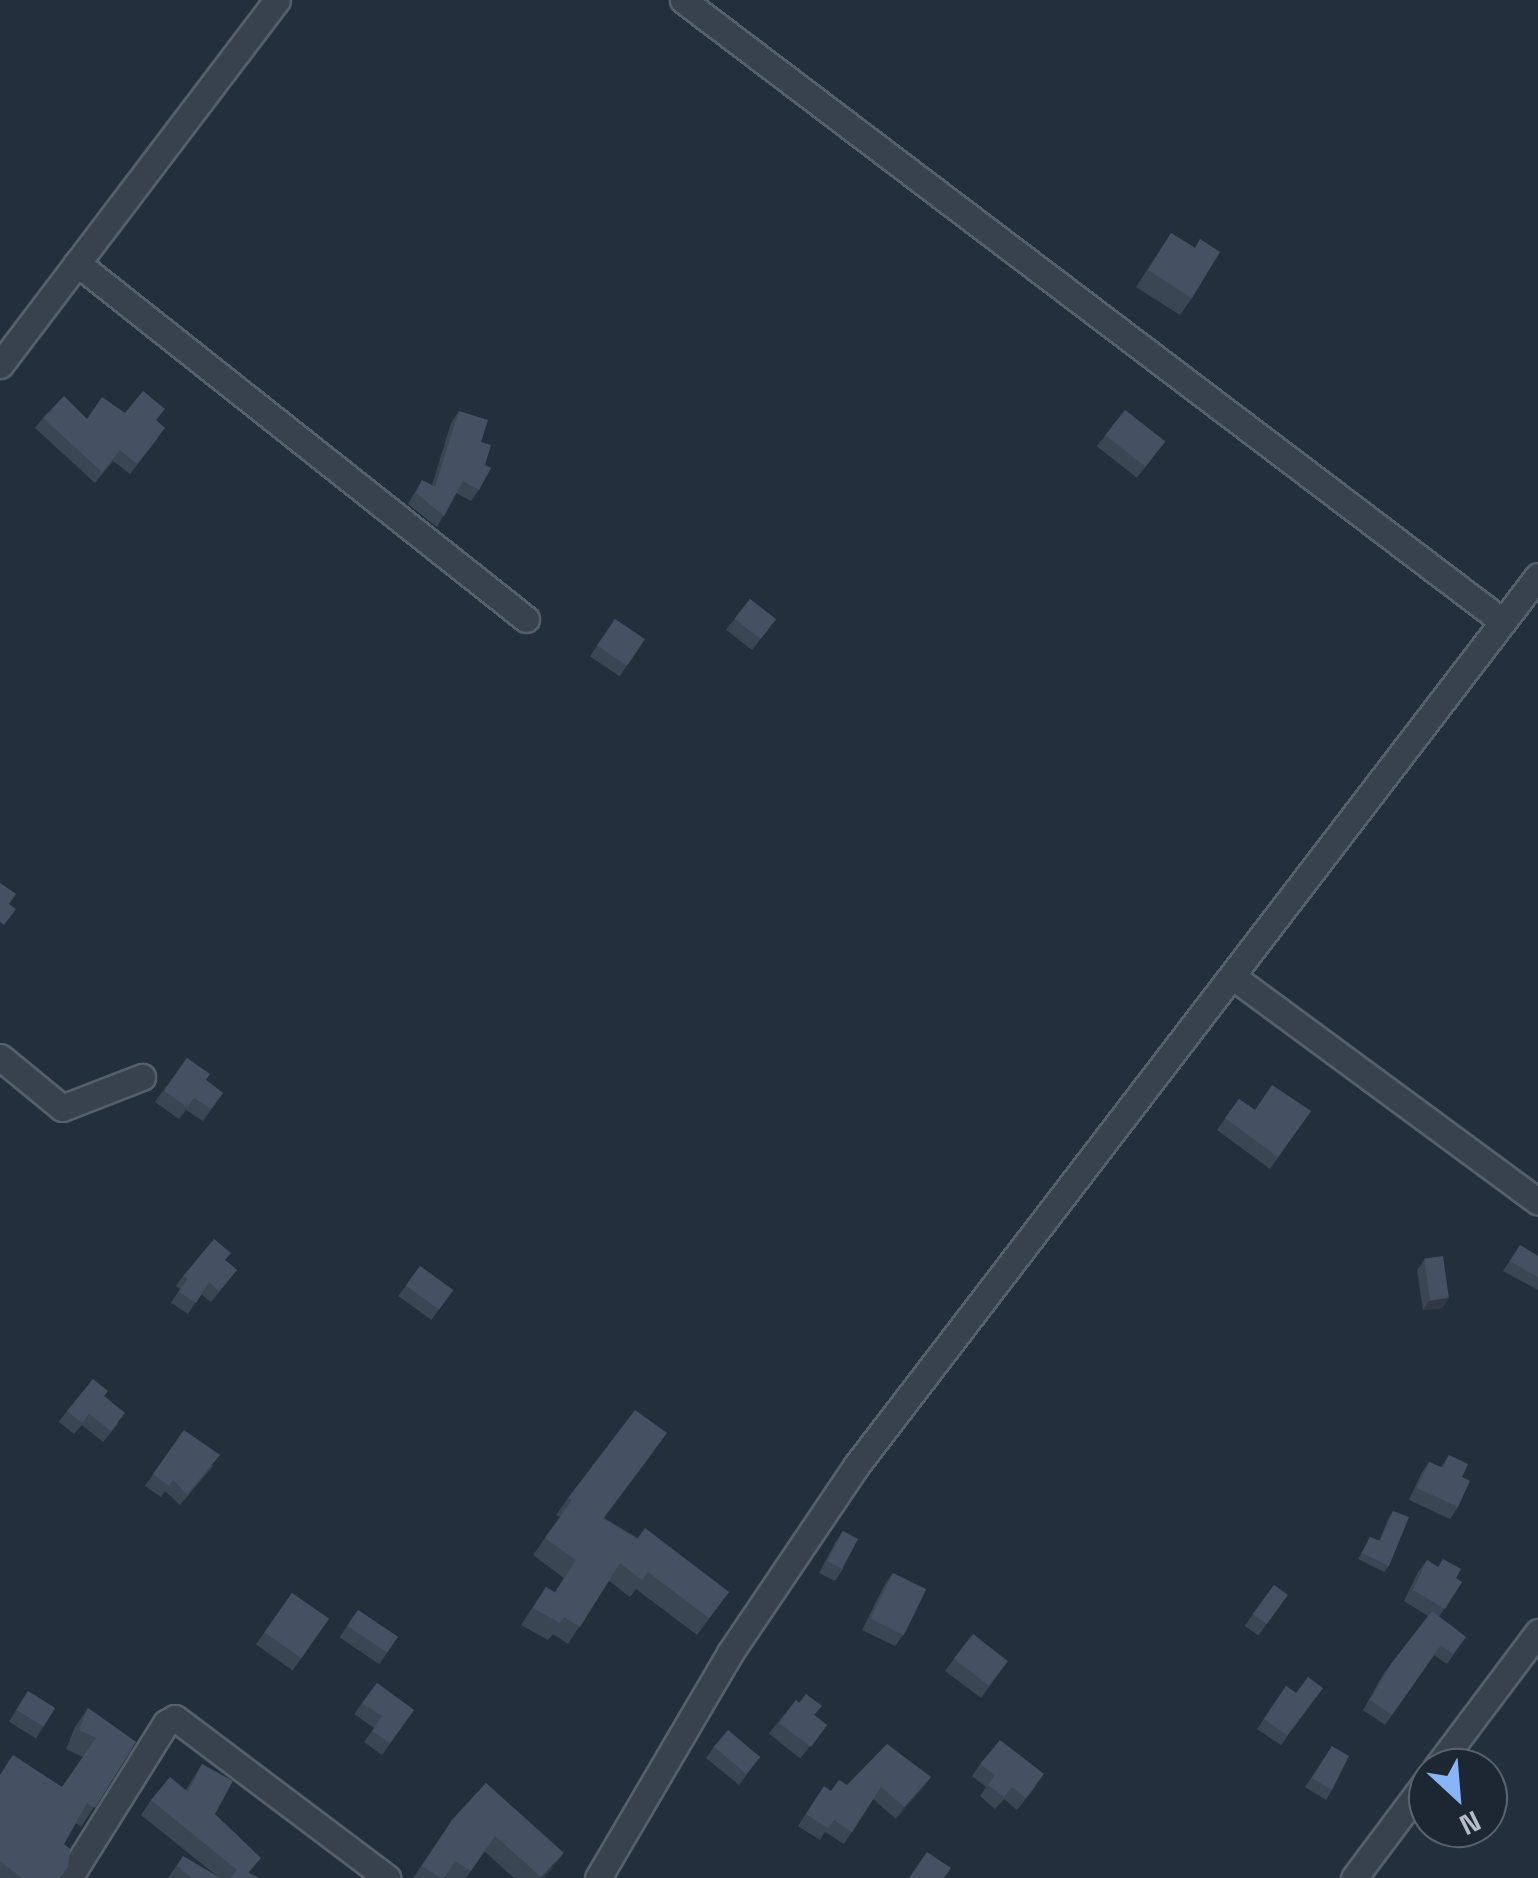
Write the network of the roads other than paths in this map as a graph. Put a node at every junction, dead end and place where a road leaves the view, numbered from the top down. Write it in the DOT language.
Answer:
graph roads {
  1 [pos="277,0"];
  2 [pos="683,0"];
  3 [pos="77,263"];
  4 [pos="0,365"];
  5 [pos="1538,576"];
  6 [pos="526,619"];
  7 [pos="1502,622"];
  8 [pos="1232,976"];
  9 [pos="0,1057"];
  10 [pos="142,1077"];
  11 [pos="1538,1202"];
  12 [pos="1538,1632"];
  13 [pos="1451,1748"];
  14 [pos="1408,1806"];
  15 [pos="69,1878"];
  16 [pos="387,1878"];
  17 [pos="598,1878"];
  18 [pos="1354,1878"];
  1 -- 3 [label="street"];
  2 -- 7 [label="street"];
  3 -- 4 [label="street"];
  3 -- 6 [label="street"];
  5 -- 7 [label="street"];
  7 -- 8 [label="street"];
  8 -- 11 [label="street"];
  8 -- 17 [label="street"];
  9 -- 10 [label="street"];
  12 -- 13 [label="street"];
  14 -- 18 [label="street"];
  15 -- 16 [label="street"];
}
